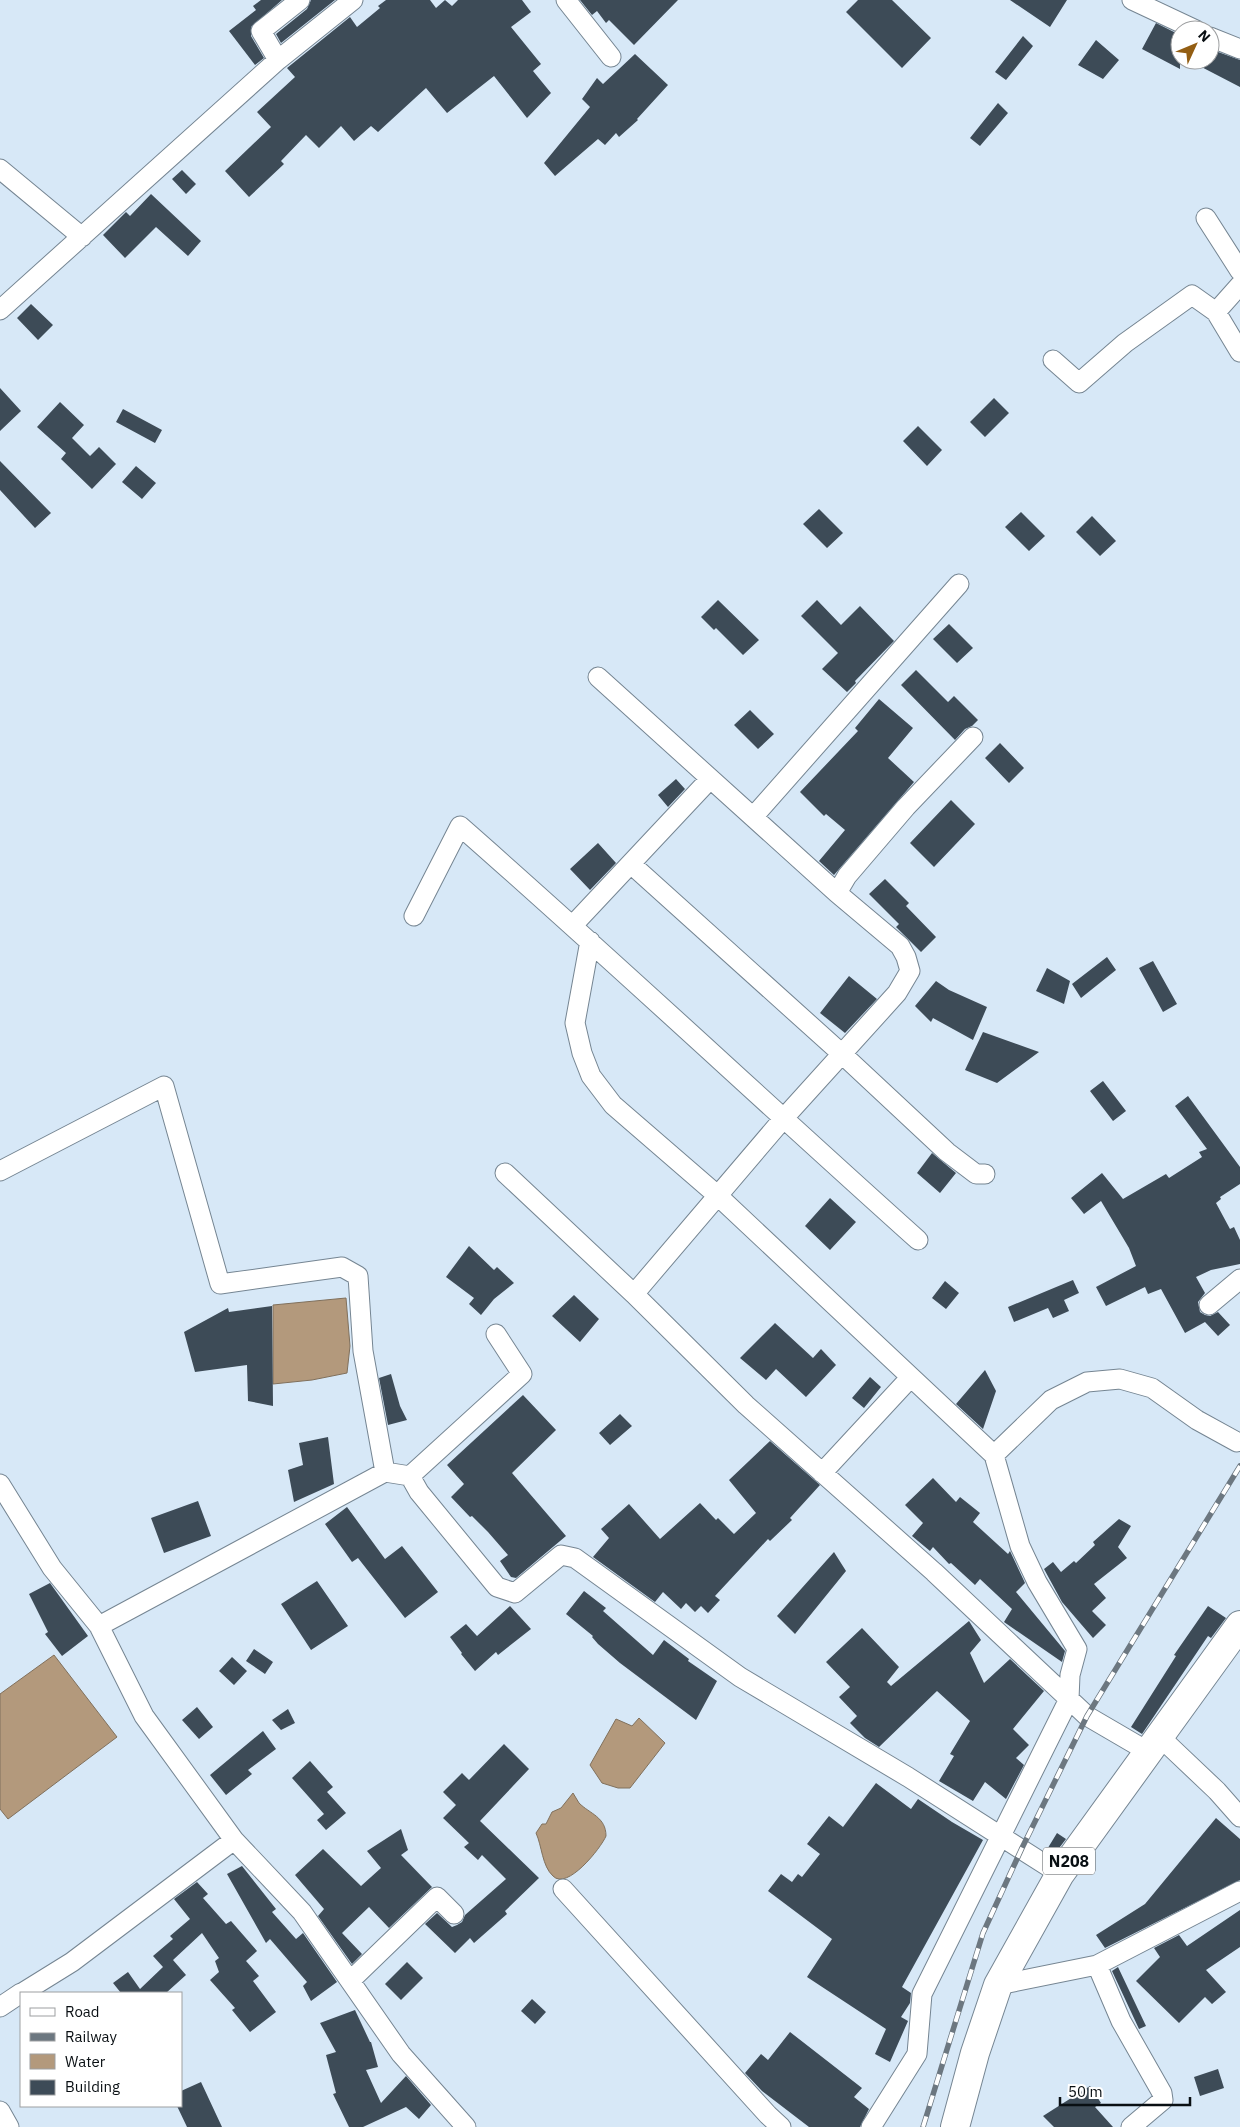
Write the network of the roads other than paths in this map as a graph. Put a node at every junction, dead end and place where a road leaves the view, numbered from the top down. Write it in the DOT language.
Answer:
graph roads {
  1 [pos="300,0"];
  2 [pos="353,0"];
  3 [pos="566,0"];
  4 [pos="1132,0"];
  5 [pos="1175,20"];
  6 [pos="1220,40"];
  7 [pos="1240,49"];
  8 [pos="611,57"];
  9 [pos="278,60"];
  10 [pos="0,169"];
  11 [pos="1206,218"];
  12 [pos="82,237"];
  13 [pos="1240,271"];
  14 [pos="1240,285"];
  15 [pos="0,310"];
  16 [pos="1216,312"];
  17 [pos="1240,352"];
  18 [pos="1053,360"];
  19 [pos="959,584"];
  20 [pos="598,677"];
  21 [pos="973,737"];
  22 [pos="710,779"];
  23 [pos="753,817"];
  24 [pos="631,864"];
  25 [pos="838,893"];
  26 [pos="414,916"];
  27 [pos="573,925"];
  28 [pos="590,941"];
  29 [pos="842,1054"];
  30 [pos="782,1119"];
  31 [pos="0,1171"];
  32 [pos="504,1173"];
  33 [pos="985,1174"];
  34 [pos="717,1195"];
  35 [pos="918,1240"];
  36 [pos="1240,1279"];
  37 [pos="634,1294"];
  38 [pos="1209,1304"];
  39 [pos="496,1334"];
  40 [pos="910,1378"];
  41 [pos="1239,1442"];
  42 [pos="994,1455"];
  43 [pos="386,1472"];
  44 [pos="822,1473"];
  45 [pos="410,1476"];
  46 [pos="0,1484"];
  47 [pos="1240,1625"];
  48 [pos="99,1626"];
  49 [pos="1069,1699"];
  50 [pos="1153,1743"];
  51 [pos="1240,1817"];
  52 [pos="1000,1836"];
  53 [pos="234,1840"];
  54 [pos="1060,1874"];
  55 [pos="563,1889"];
  56 [pos="1240,1891"];
  57 [pos="454,1914"];
  58 [pos="1097,1965"];
  59 [pos="350,1981"];
  60 [pos="998,1985"];
  61 [pos="23,1992"];
  62 [pos="20,1994"];
  63 [pos="0,2007"];
  64 [pos="0,2111"];
  65 [pos="9,2127"];
  66 [pos="466,2127"];
  67 [pos="781,2127"];
  68 [pos="871,2127"];
  69 [pos="956,2127"];
  70 [pos="1131,2127"];
  1 -- 9 [label="street"];
  2 -- 9 [label="street"];
  3 -- 8 [label="street"];
  4 -- 5 [label="street"];
  6 -- 7 [label="street"];
  9 -- 12 [label="street"];
  10 -- 12 [label="street"];
  11 -- 13 [label="street"];
  12 -- 15 [label="street"];
  14 -- 16 [label="street"];
  16 -- 17 [label="street"];
  16 -- 18 [label="street"];
  19 -- 23 [label="street"];
  20 -- 22 [label="street"];
  21 -- 25 [label="street"];
  22 -- 23 [label="street"];
  22 -- 24 [label="street"];
  23 -- 25 [label="street"];
  24 -- 27 [label="street"];
  24 -- 29 [label="street"];
  25 -- 29 [label="street"];
  26 -- 27 [label="street"];
  27 -- 28 [label="street"];
  28 -- 30 [label="street"];
  28 -- 34 [label="street"];
  29 -- 30 [label="street"];
  29 -- 33 [label="street"];
  30 -- 34 [label="street"];
  30 -- 35 [label="street"];
  31 -- 43 [label="street"];
  32 -- 37 [label="street"];
  34 -- 37 [label="street"];
  34 -- 40 [label="street"];
  36 -- 38 [label="street"];
  37 -- 44 [label="street"];
  39 -- 45 [label="street"];
  40 -- 42 [label="street"];
  40 -- 44 [label="street"];
  41 -- 42 [label="street"];
  42 -- 49 [label="street"];
  43 -- 45 [label="street"];
  43 -- 48 [label="street"];
  44 -- 49 [label="street"];
  45 -- 52 [label="street"];
  46 -- 48 [label="street"];
  47 -- 50 [label="highway, N208"];
  48 -- 53 [label="street"];
  49 -- 50 [label="street"];
  49 -- 52 [label="street"];
  50 -- 51 [label="street"];
  50 -- 54 [label="highway, N208"];
  52 -- 54 [label="street"];
  52 -- 68 [label="street"];
  53 -- 59 [label="street"];
  53 -- 61 [label="street"];
  54 -- 60 [label="highway, N208"];
  55 -- 67 [label="street"];
  56 -- 58 [label="street"];
  57 -- 59 [label="street"];
  58 -- 60 [label="street"];
  58 -- 70 [label="street"];
  59 -- 66 [label="street"];
  60 -- 69 [label="highway, N208"];
  62 -- 63 [label="street"];
  64 -- 65 [label="street"];
}
